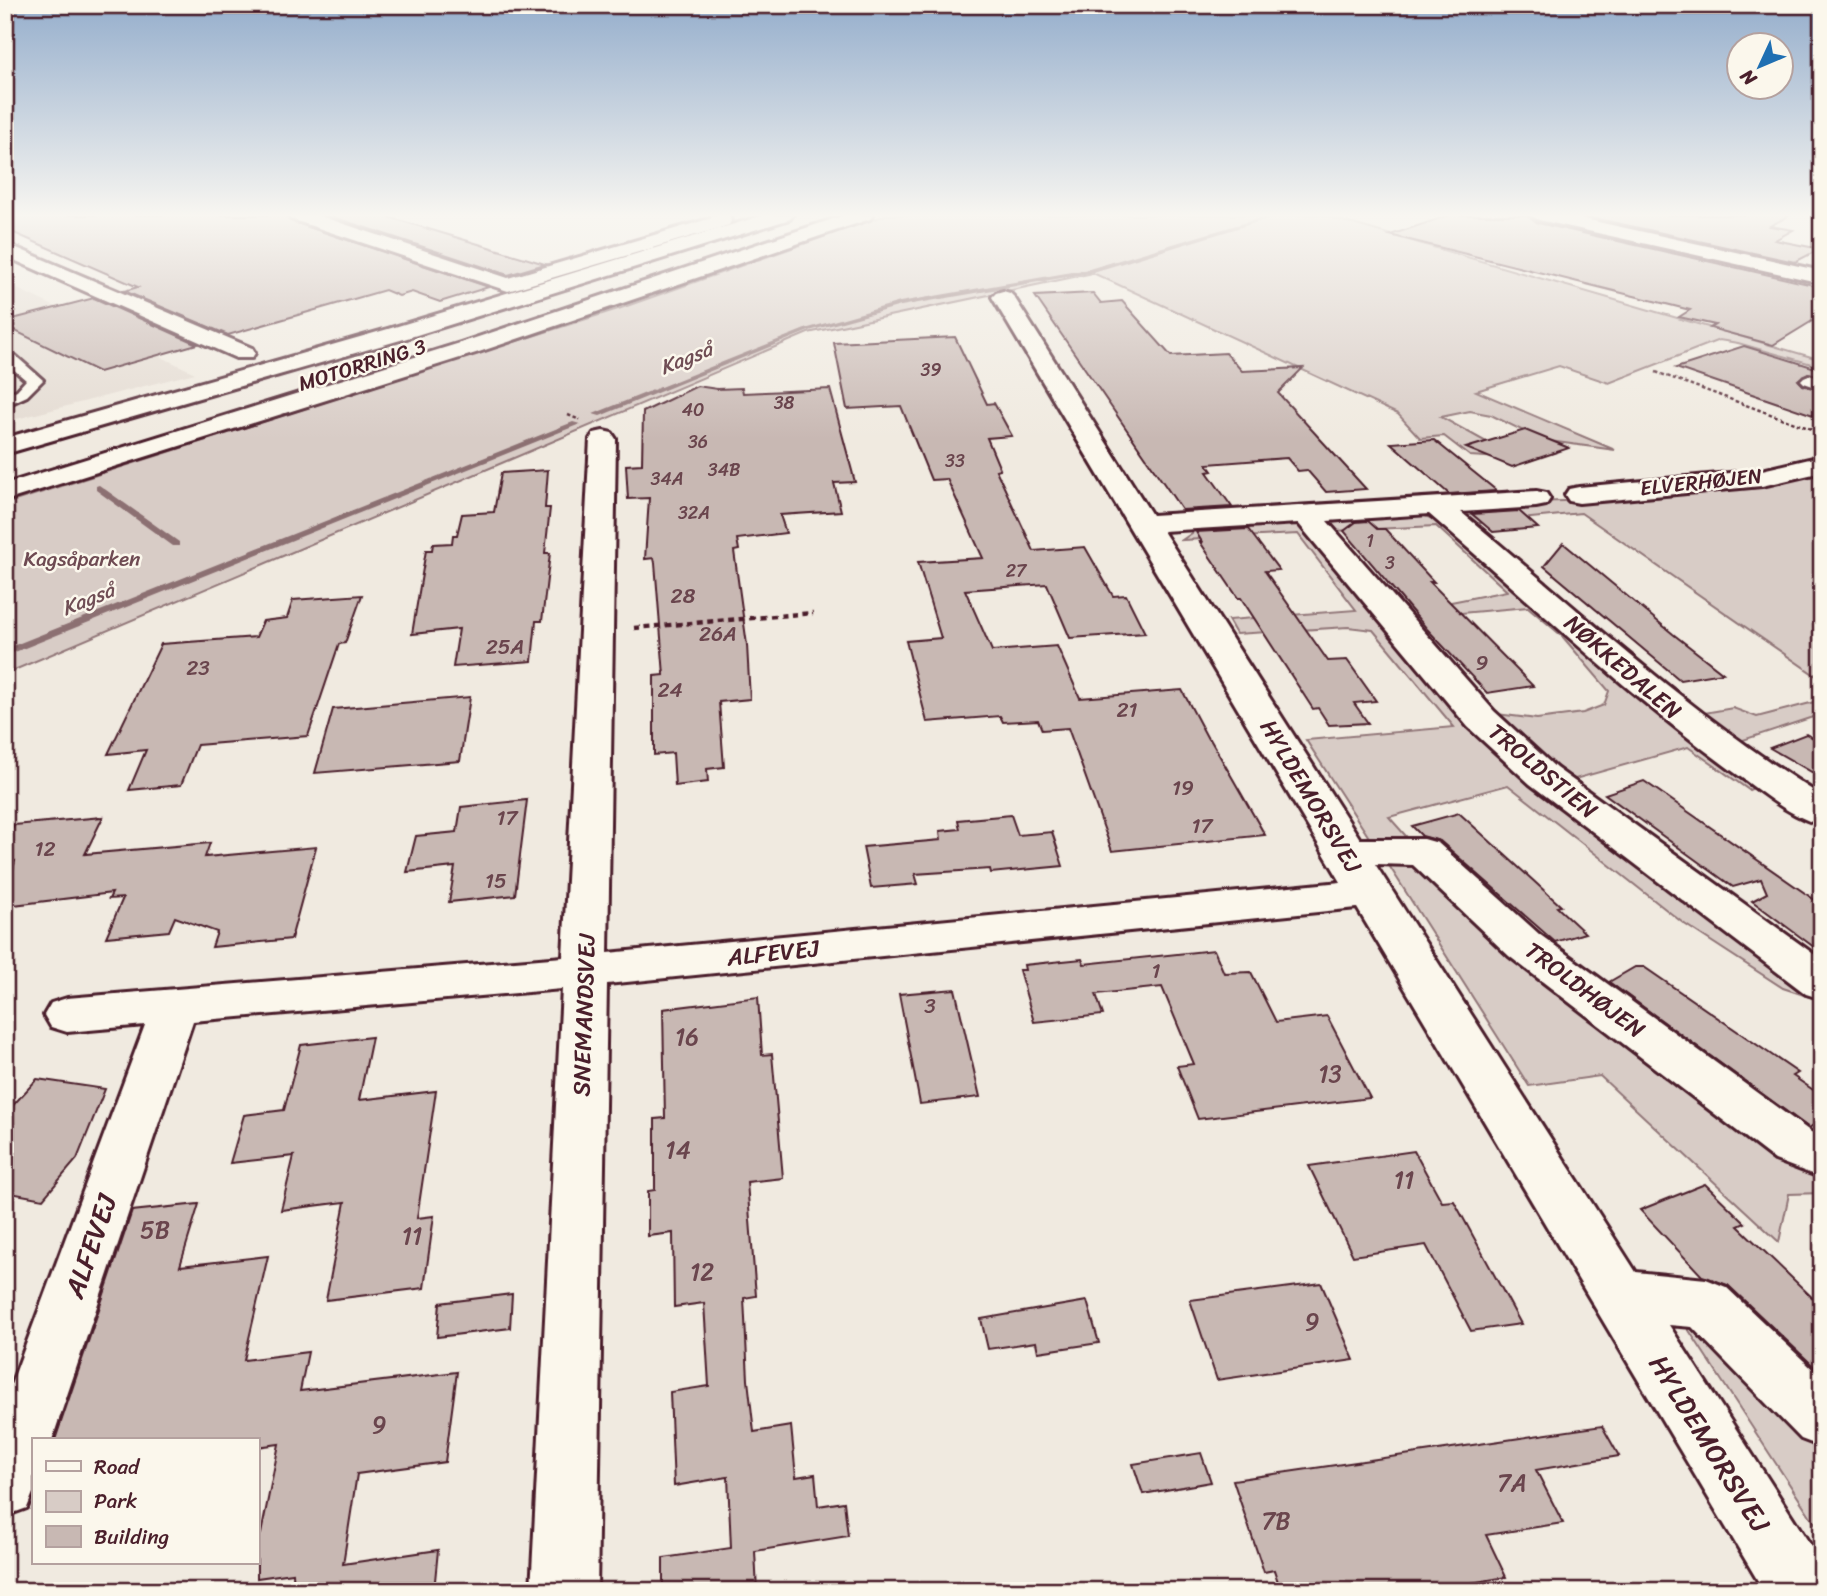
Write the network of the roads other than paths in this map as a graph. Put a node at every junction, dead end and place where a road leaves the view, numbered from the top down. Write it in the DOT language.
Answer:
graph roads {
  1 [pos="98,289"];
  2 [pos="547,289"];
  3 [pos="604,289"];
  4 [pos="644,289"];
  5 [pos="1003,297"];
  6 [pos="244,353"];
  7 [pos="5,354"];
  8 [pos="5,401"];
  9 [pos="583,425"];
  10 [pos="5,446"];
  11 [pos="1822,464"];
  12 [pos="5,470"];
  13 [pos="5,493"];
  14 [pos="1579,495"];
  15 [pos="1536,499"];
  16 [pos="1436,505"];
  17 [pos="1306,514"];
  18 [pos="1144,524"];
  19 [pos="1822,813"];
  20 [pos="1346,853"];
  21 [pos="1370,893"];
  22 [pos="585,971"];
  23 [pos="1822,983"];
  24 [pos="175,1006"];
  25 [pos="67,1015"];
  26 [pos="1822,1158"];
  27 [pos="1618,1295"];
  28 [pos="1822,1419"];
  29 [pos="5,1486"];
  30 [pos="564,1591"];
  31 [pos="1801,1591"];
  1 -- 6 [label="main road"];
  2 -- 10 [label="main road, MOTORRING 3"];
  3 -- 12 [label="main road, MOTORRING 3"];
  4 -- 13 [label="main road"];
  5 -- 18 [label="main road, HYLDEMORSVEJ"];
  7 -- 8 [label="lane"];
  9 -- 22 [label="main road, SNEMANDSVEJ"];
  11 -- 14 [label="main road, ELVERHØJEN"];
  15 -- 16 [label="main road"];
  16 -- 17 [label="main road"];
  16 -- 19 [label="main road, NØKKEDALEN"];
  17 -- 18 [label="main road"];
  17 -- 23 [label="main road, TROLDSTIEN"];
  18 -- 20 [label="main road, HYLDEMORSVEJ"];
  20 -- 21 [label="main road, HYLDEMORSVEJ"];
  20 -- 26 [label="main road, TROLDHØJEN"];
  21 -- 22 [label="main road, ALFEVEJ"];
  21 -- 27 [label="main road, HYLDEMORSVEJ"];
  22 -- 24 [label="main road, ALFEVEJ"];
  22 -- 30 [label="main road, SNEMANDSVEJ"];
  24 -- 25 [label="main road, ALFEVEJ"];
  24 -- 29 [label="main road, ALFEVEJ"];
  27 -- 28 [label="main road"];
  27 -- 31 [label="main road, HYLDEMORSVEJ"];
}
